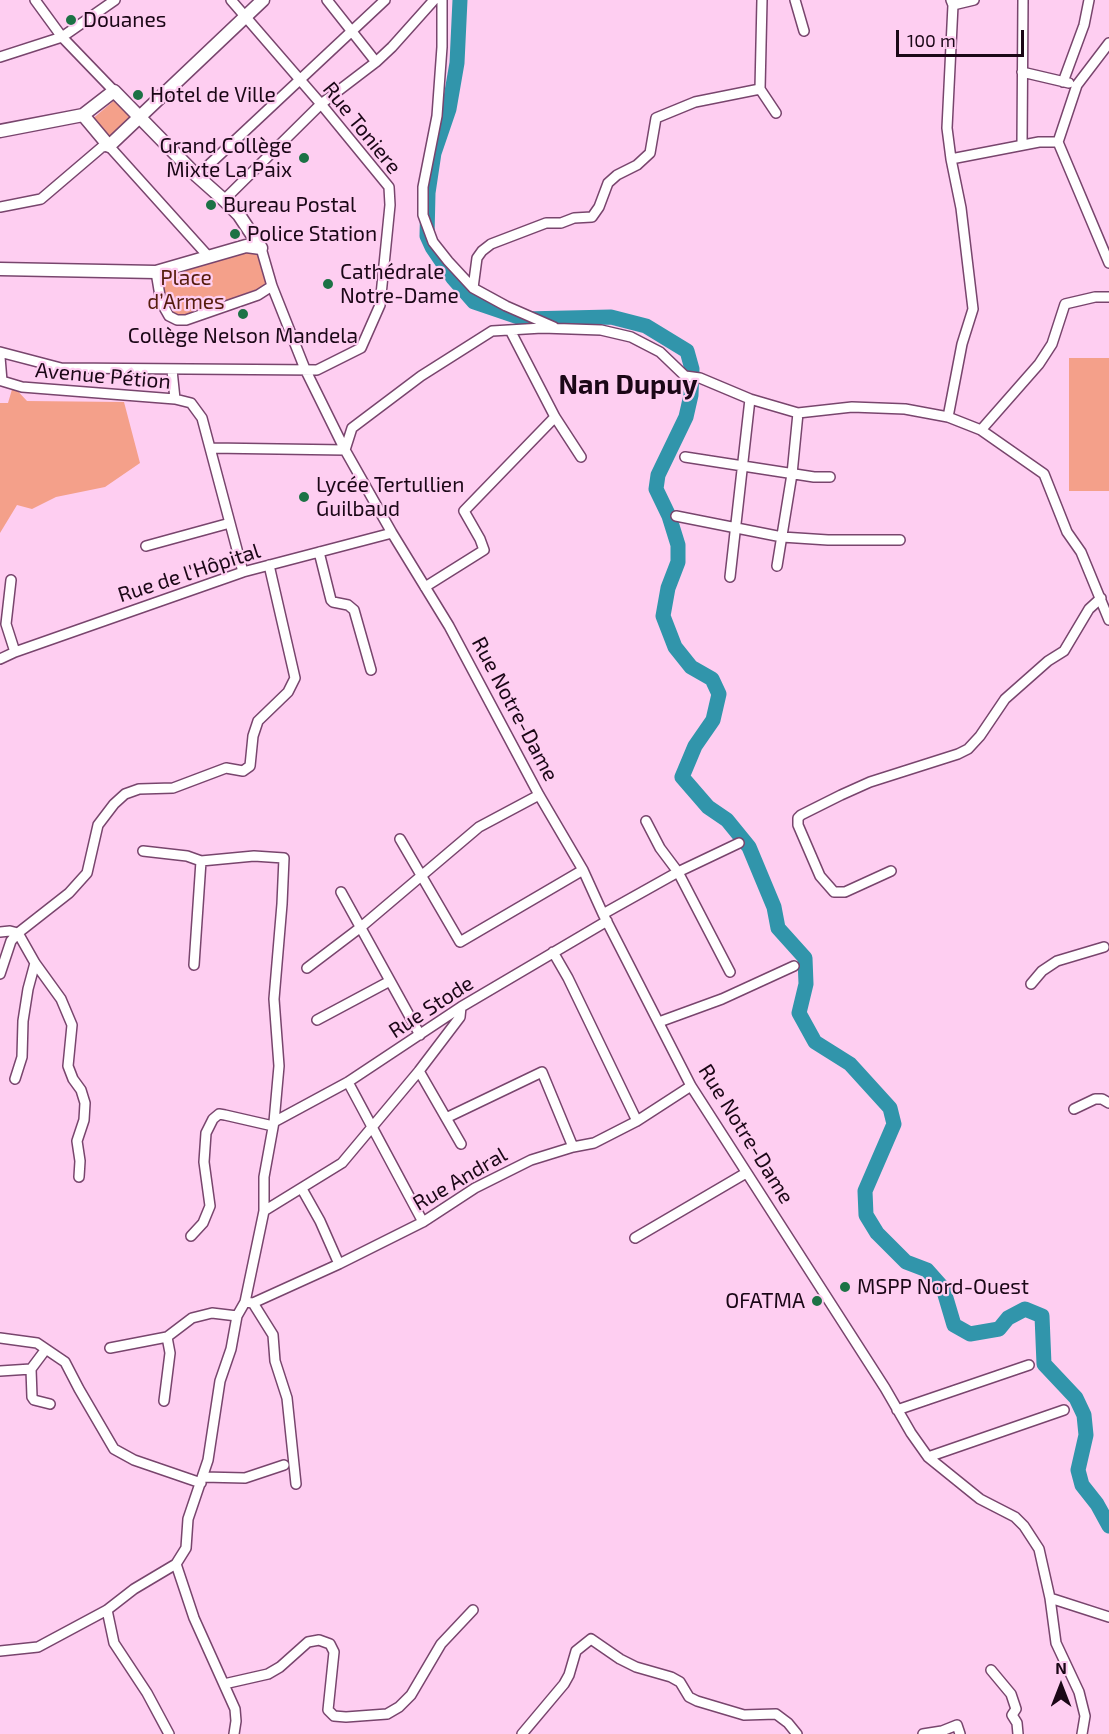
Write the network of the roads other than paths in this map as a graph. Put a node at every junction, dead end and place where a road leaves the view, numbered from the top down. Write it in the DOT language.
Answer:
graph roads {
  1 [pos="35,0"];
  2 [pos="115,0"];
  3 [pos="231,0"];
  4 [pos="263,0"];
  5 [pos="327,0"];
  6 [pos="385,0"];
  7 [pos="434,0"];
  8 [pos="442,0"];
  9 [pos="762,0"];
  10 [pos="795,0"];
  11 [pos="974,0"];
  12 [pos="1023,0"];
  13 [pos="1089,0"];
  14 [pos="952,3"];
  15 [pos="244,16"];
  16 [pos="804,31"];
  17 [pos="350,32"];
  18 [pos="62,37"];
  19 [pos="1109,43"];
  20 [pos="0,57"];
  21 [pos="376,62"];
  22 [pos="1022,72"];
  23 [pos="300,79"];
  24 [pos="1063,82"];
  25 [pos="1077,85"];
  26 [pos="760,89"];
  27 [pos="114,91"];
  28 [pos="321,104"];
  29 [pos="776,113"];
  30 [pos="83,116"];
  31 [pos="139,117"];
  32 [pos="0,131"];
  33 [pos="1058,142"];
  34 [pos="1022,145"];
  35 [pos="110,146"];
  36 [pos="951,159"];
  37 [pos="197,176"];
  38 [pos="224,200"];
  39 [pos="0,207"];
  40 [pos="261,248"];
  41 [pos="208,256"];
  42 [pos="1109,263"];
  43 [pos="0,269"];
  44 [pos="156,272"];
  45 [pos="272,286"];
  46 [pos="473,288"];
  47 [pos="1109,297"];
  48 [pos="557,328"];
  49 [pos="510,330"];
  50 [pos="0,352"];
  51 [pos="0,357"];
  52 [pos="305,369"];
  53 [pos="172,370"];
  54 [pos="175,399"];
  55 [pos="750,399"];
  56 [pos="798,413"];
  57 [pos="555,417"];
  58 [pos="948,417"];
  59 [pos="981,429"];
  60 [pos="211,448"];
  61 [pos="345,450"];
  62 [pos="581,457"];
  63 [pos="685,457"];
  64 [pos="742,467"];
  65 [pos="792,474"];
  66 [pos="830,477"];
  67 [pos="676,516"];
  68 [pos="230,523"];
  69 [pos="734,529"];
  70 [pos="392,533"];
  71 [pos="782,537"];
  72 [pos="900,540"];
  73 [pos="146,546"];
  74 [pos="319,552"];
  75 [pos="269,565"];
  76 [pos="777,566"];
  77 [pos="243,572"];
  78 [pos="730,578"];
  79 [pos="11,580"];
  80 [pos="425,587"];
  81 [pos="1101,598"];
  82 [pos="1109,620"];
  83 [pos="15,652"];
  84 [pos="0,659"];
  85 [pos="371,670"];
  86 [pos="539,795"];
  87 [pos="646,821"];
  88 [pos="400,839"];
  89 [pos="739,843"];
  90 [pos="143,851"];
  91 [pos="201,861"];
  92 [pos="583,870"];
  93 [pos="891,871"];
  94 [pos="678,872"];
  95 [pos="421,876"];
  96 [pos="341,892"];
  97 [pos="605,917"];
  98 [pos="361,927"];
  99 [pos="0,932"];
  100 [pos="18,933"];
  101 [pos="1104,947"];
  102 [pos="553,952"];
  103 [pos="35,963"];
  104 [pos="194,965"];
  105 [pos="794,966"];
  106 [pos="307,968"];
  107 [pos="730,972"];
  108 [pos="0,974"];
  109 [pos="390,981"];
  110 [pos="1031,984"];
  111 [pos="461,1007"];
  112 [pos="317,1020"];
  113 [pos="659,1022"];
  114 [pos="420,1035"];
  115 [pos="419,1071"];
  116 [pos="15,1079"];
  117 [pos="348,1082"];
  118 [pos="691,1086"];
  119 [pos="1109,1103"];
  120 [pos="1074,1109"];
  121 [pos="446,1118"];
  122 [pos="637,1121"];
  123 [pos="274,1124"];
  124 [pos="372,1128"];
  125 [pos="461,1144"];
  126 [pos="573,1147"];
  127 [pos="746,1173"];
  128 [pos="78,1177"];
  129 [pos="302,1189"];
  130 [pos="264,1210"];
  131 [pos="423,1222"];
  132 [pos="191,1236"];
  133 [pos="635,1238"];
  134 [pos="339,1264"];
  135 [pos="249,1303"];
  136 [pos="237,1316"];
  137 [pos="167,1337"];
  138 [pos="0,1338"];
  139 [pos="110,1348"];
  140 [pos="46,1349"];
  141 [pos="1029,1365"];
  142 [pos="31,1369"];
  143 [pos="0,1371"];
  144 [pos="164,1401"];
  145 [pos="50,1404"];
  146 [pos="897,1410"];
  147 [pos="1064,1410"];
  148 [pos="931,1460"];
  149 [pos="284,1465"];
  150 [pos="202,1480"];
  151 [pos="296,1484"];
  152 [pos="176,1564"];
  153 [pos="1050,1598"];
  154 [pos="107,1610"];
  155 [pos="473,1610"];
  156 [pos="1109,1617"];
  157 [pos="0,1651"];
  158 [pos="991,1670"];
  159 [pos="224,1684"];
  160 [pos="169,1734"];
  161 [pos="234,1734"];
  162 [pos="522,1734"];
  163 [pos="797,1734"];
  164 [pos="923,1734"];
  165 [pos="960,1734"];
  166 [pos="1018,1734"];
  167 [pos="1082,1734"];
  1 -- 18 [label="street, Rue Notre-Dame"];
  2 -- 18 [label="street"];
  3 -- 15 [label="street, Rue Toniere"];
  4 -- 15 [label="main road"];
  5 -- 17 [label="street"];
  6 -- 17 [label="street"];
  7 -- 21 [label="street"];
  8 -- 46 [label="street"];
  9 -- 26 [label="street"];
  10 -- 16 [label="street"];
  11 -- 14 [label="street"];
  12 -- 22 [label="street"];
  13 -- 24 [label="street"];
  14 -- 36 [label="street"];
  15 -- 23 [label="street, Rue Toniere"];
  15 -- 31 [label="main road"];
  17 -- 21 [label="street"];
  17 -- 23 [label="street"];
  18 -- 20 [label="street"];
  18 -- 27 [label="street, Rue Notre-Dame"];
  19 -- 25 [label="street"];
  21 -- 28 [label="street"];
  22 -- 24 [label="street"];
  22 -- 34 [label="street"];
  23 -- 28 [label="street, Rue Toniere"];
  23 -- 37 [label="street"];
  24 -- 25 [label="street"];
  25 -- 33 [label="street"];
  26 -- 29 [label="street"];
  26 -- 46 [label="street"];
  27 -- 30 [label="main road"];
  27 -- 31 [label="main road, Rue Notre-Dame"];
  28 -- 38 [label="street"];
  28 -- 52 [label="street, Rue Toniere"];
  30 -- 32 [label="main road"];
  30 -- 35 [label="main road"];
  31 -- 35 [label="main road"];
  31 -- 37 [label="main road, Rue Notre-Dame"];
  33 -- 34 [label="street"];
  33 -- 42 [label="street"];
  34 -- 36 [label="street"];
  35 -- 39 [label="street"];
  35 -- 41 [label="street"];
  36 -- 58 [label="street"];
  37 -- 38 [label="main road, Rue Notre-Dame"];
  38 -- 40 [label="main road, Rue Notre-Dame"];
  40 -- 41 [label="main road"];
  40 -- 45 [label="street, Rue Notre-Dame"];
  41 -- 44 [label="main road"];
  43 -- 44 [label="main road"];
  44 -- 45 [label="street"];
  45 -- 52 [label="street, Rue Notre-Dame"];
  46 -- 48 [label="street"];
  47 -- 59 [label="street"];
  48 -- 49 [label="street"];
  48 -- 55 [label="street"];
  49 -- 57 [label="street"];
  49 -- 61 [label="street"];
  50 -- 53 [label="street, Rue Toniere"];
  51 -- 54 [label="street, Avenue Pétion"];
  52 -- 53 [label="street, Rue Toniere"];
  52 -- 61 [label="street, Rue Notre-Dame"];
  53 -- 54 [label="street"];
  54 -- 60 [label="street, Avenue Pétion"];
  55 -- 56 [label="street"];
  55 -- 64 [label="street"];
  56 -- 58 [label="street"];
  56 -- 65 [label="street"];
  57 -- 62 [label="street"];
  57 -- 80 [label="street"];
  58 -- 59 [label="street"];
  59 -- 81 [label="street"];
  60 -- 61 [label="street"];
  60 -- 68 [label="street, Avenue Pétion"];
  61 -- 70 [label="street, Rue Notre-Dame"];
  63 -- 64 [label="street"];
  64 -- 65 [label="street"];
  64 -- 69 [label="street"];
  65 -- 66 [label="street"];
  65 -- 71 [label="street"];
  67 -- 69 [label="street"];
  68 -- 73 [label="street"];
  68 -- 77 [label="street, Avenue Pétion"];
  69 -- 71 [label="street"];
  69 -- 78 [label="street"];
  70 -- 74 [label="street, Rue de l'Hôpital"];
  70 -- 80 [label="street, Rue Notre-Dame"];
  71 -- 72 [label="street"];
  71 -- 76 [label="street"];
  74 -- 75 [label="street, Rue de l'Hôpital"];
  74 -- 85 [label="street"];
  75 -- 77 [label="street, Rue de l'Hôpital"];
  75 -- 100 [label="street"];
  77 -- 83 [label="street, Rue de l'Hôpital"];
  79 -- 83 [label="street"];
  80 -- 86 [label="street, Rue Notre-Dame"];
  81 -- 82 [label="street"];
  81 -- 93 [label="street"];
  83 -- 84 [label="street, Rue de l'Hôpital"];
  86 -- 92 [label="street, Rue Notre-Dame"];
  86 -- 95 [label="street"];
  87 -- 94 [label="street"];
  88 -- 95 [label="street"];
  89 -- 94 [label="street, Rue Stode"];
  90 -- 91 [label="street"];
  91 -- 104 [label="street"];
  91 -- 123 [label="street"];
  92 -- 95 [label="street"];
  92 -- 97 [label="street, Rue Notre-Dame"];
  94 -- 97 [label="street, Rue Stode"];
  94 -- 107 [label="street"];
  95 -- 98 [label="street"];
  96 -- 98 [label="street"];
  97 -- 102 [label="street, Rue Stode"];
  97 -- 113 [label="street, Rue Notre-Dame"];
  98 -- 106 [label="street"];
  98 -- 109 [label="street"];
  99 -- 100 [label="street"];
  100 -- 103 [label="street"];
  100 -- 108 [label="street"];
  101 -- 110 [label="street"];
  102 -- 111 [label="street, Rue Stode"];
  102 -- 122 [label="street"];
  103 -- 116 [label="street"];
  103 -- 128 [label="street"];
  105 -- 113 [label="street"];
  109 -- 112 [label="street"];
  109 -- 114 [label="street"];
  111 -- 114 [label="street, Rue Stode"];
  111 -- 115 [label="street"];
  113 -- 118 [label="street, Rue Notre-Dame"];
  114 -- 117 [label="street, Rue Stode"];
  115 -- 121 [label="street"];
  115 -- 124 [label="street"];
  117 -- 123 [label="street, Rue Stode"];
  117 -- 124 [label="street"];
  118 -- 122 [label="street, Rue Andral"];
  118 -- 127 [label="street, Rue Notre-Dame"];
  119 -- 120 [label="street"];
  121 -- 125 [label="street"];
  121 -- 126 [label="street"];
  122 -- 126 [label="street, Rue Andral"];
  123 -- 130 [label="street"];
  123 -- 132 [label="street"];
  124 -- 129 [label="street"];
  124 -- 131 [label="street"];
  126 -- 131 [label="street, Rue Andral"];
  127 -- 133 [label="street"];
  127 -- 146 [label="street, Rue Notre-Dame"];
  129 -- 130 [label="street"];
  129 -- 134 [label="street"];
  130 -- 135 [label="street"];
  131 -- 134 [label="street, Rue Andral"];
  134 -- 135 [label="street, Rue Andral"];
  135 -- 136 [label="street"];
  135 -- 151 [label="street"];
  136 -- 137 [label="street"];
  136 -- 150 [label="street"];
  137 -- 139 [label="street"];
  137 -- 144 [label="street"];
  138 -- 140 [label="street"];
  140 -- 142 [label="street"];
  140 -- 150 [label="street"];
  141 -- 146 [label="street"];
  142 -- 143 [label="street"];
  142 -- 145 [label="street"];
  146 -- 148 [label="street, Rue Notre-Dame"];
  147 -- 148 [label="street"];
  148 -- 153 [label="street, Rue Notre-Dame"];
  149 -- 150 [label="street"];
  150 -- 152 [label="street"];
  152 -- 154 [label="street"];
  152 -- 159 [label="street"];
  153 -- 156 [label="street"];
  153 -- 167 [label="street, Rue Notre-Dame"];
  154 -- 157 [label="street"];
  154 -- 160 [label="street"];
  155 -- 159 [label="street"];
  158 -- 166 [label="street"];
  159 -- 161 [label="street"];
  162 -- 163 [label="street"];
  164 -- 165 [label="street"];
}
